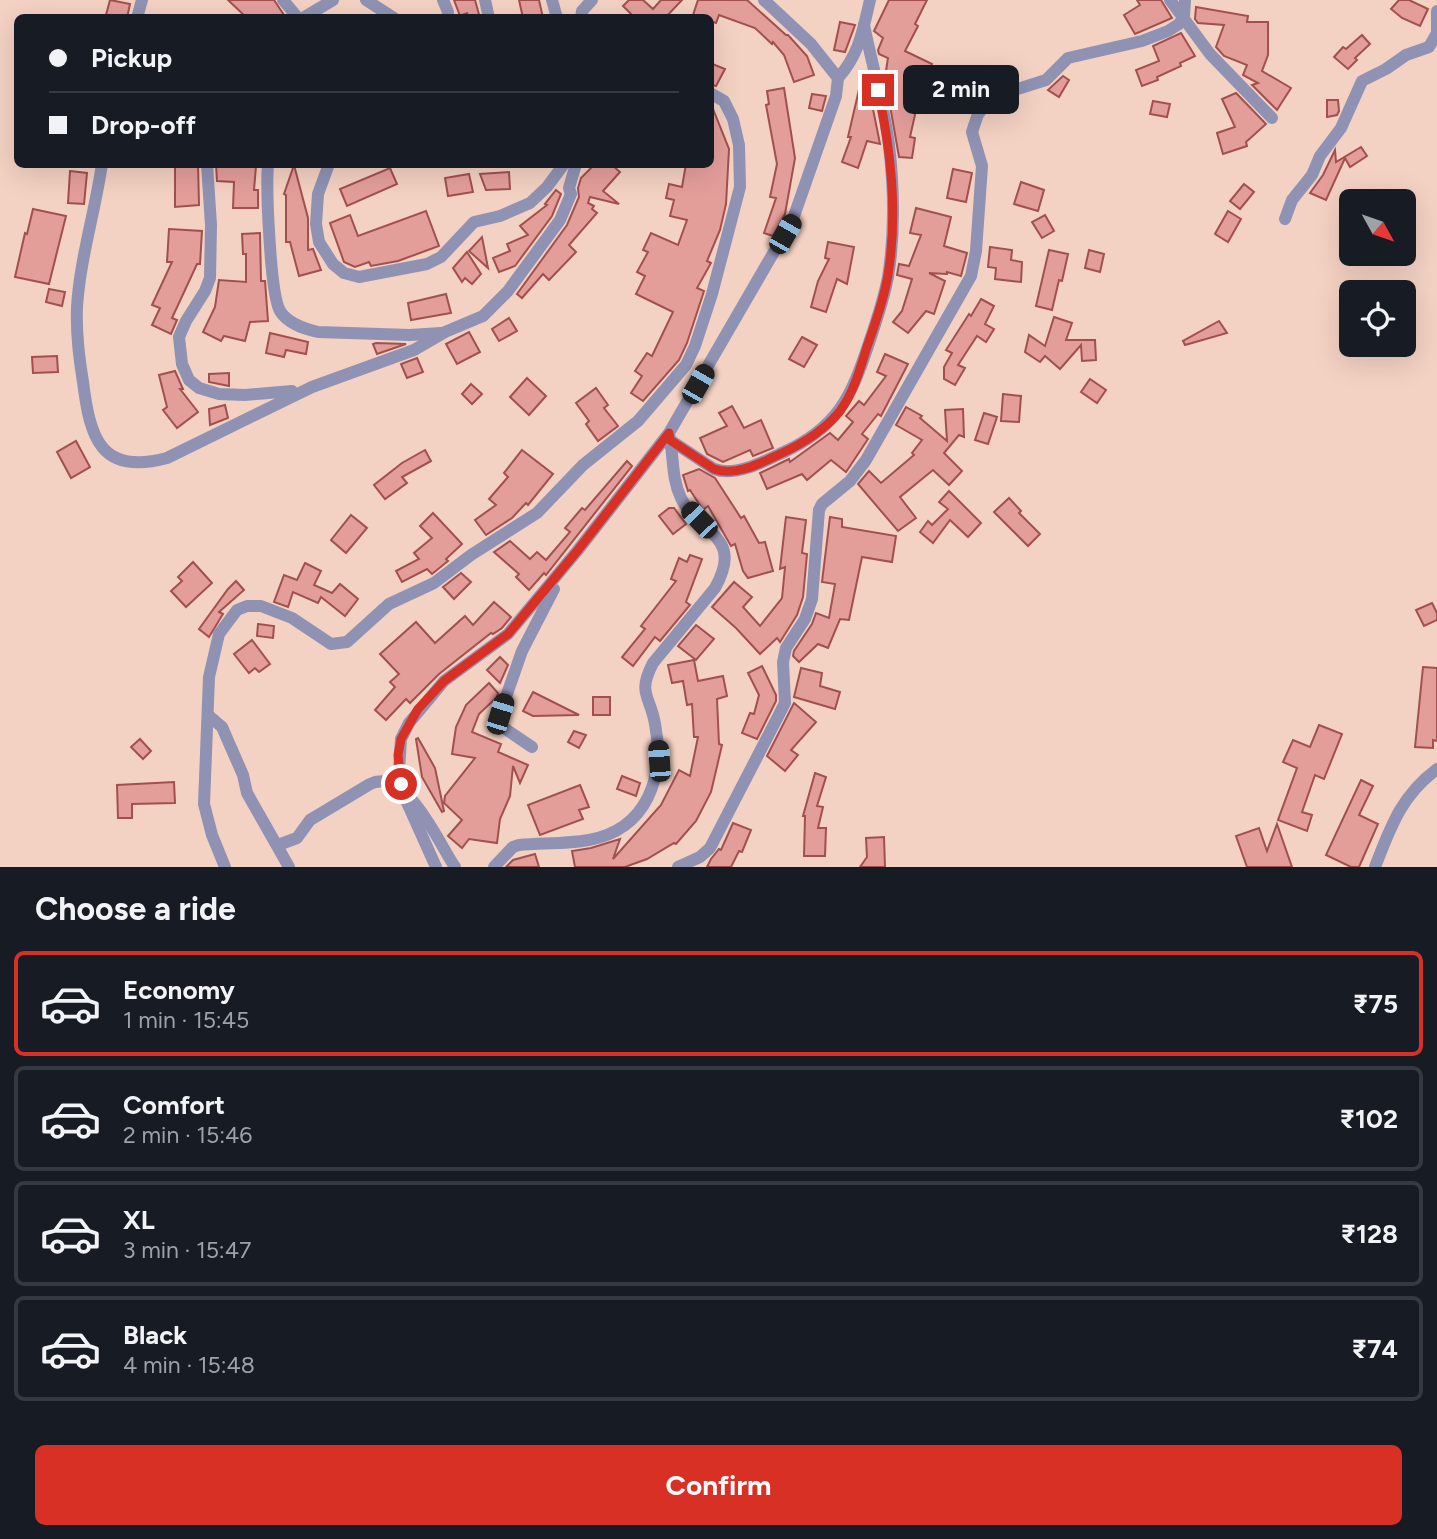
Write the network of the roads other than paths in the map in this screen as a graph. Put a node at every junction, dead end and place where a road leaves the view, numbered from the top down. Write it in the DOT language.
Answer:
graph roads {
  1 [pos="283,0"];
  2 [pos="332,0"];
  3 [pos="366,0"];
  4 [pos="592,0"];
  5 [pos="764,0"];
  6 [pos="870,0"];
  7 [pos="1170,0"];
  8 [pos="1185,0"];
  9 [pos="1437,11"];
  10 [pos="296,14"];
  11 [pos="307,14"];
  12 [pos="388,14"];
  13 [pos="582,14"];
  14 [pos="1184,17"];
  15 [pos="864,25"];
  16 [pos="1437,32"];
  17 [pos="838,78"];
  18 [pos="714,95"];
  19 [pos="1272,118"];
  20 [pos="101,168"];
  21 [pos="207,168"];
  22 [pos="268,168"];
  23 [pos="328,168"];
  24 [pos="556,168"];
  25 [pos="575,168"];
  26 [pos="1285,219"];
  27 [pos="445,332"];
  28 [pos="312,387"];
  29 [pos="670,437"];
  30 [pos="578,550"];
  31 [pos="208,715"];
  32 [pos="532,747"];
  33 [pos="1437,769"];
  34 [pos="404,792"];
  35 [pos="278,845"];
  36 [pos="225,867"];
  37 [pos="289,867"];
  38 [pos="436,867"];
  39 [pos="455,867"];
  40 [pos="494,867"];
  41 [pos="678,867"];
  42 [pos="1375,867"];
  1 -- 10 [label="street"];
  2 -- 11 [label="street"];
  3 -- 12 [label="street"];
  4 -- 13 [label="street"];
  5 -- 17 [label="street"];
  6 -- 15 [label="street"];
  7 -- 14 [label="street"];
  8 -- 14 [label="street"];
  9 -- 16 [label="street"];
  14 -- 19 [label="street"];
  14 -- 41 [label="street"];
  15 -- 17 [label="street"];
  15 -- 29 [label="street"];
  16 -- 26 [label="street"];
  17 -- 29 [label="street"];
  18 -- 31 [label="street"];
  20 -- 28 [label="street"];
  21 -- 28 [label="street"];
  22 -- 27 [label="street"];
  23 -- 24 [label="street"];
  25 -- 27 [label="street"];
  27 -- 28 [label="street"];
  29 -- 30 [label="street"];
  29 -- 40 [label="street"];
  30 -- 32 [label="street"];
  30 -- 34 [label="street"];
  31 -- 35 [label="street"];
  31 -- 36 [label="street"];
  33 -- 42 [label="street"];
  34 -- 35 [label="street"];
  34 -- 38 [label="street"];
  34 -- 39 [label="street"];
  35 -- 37 [label="street"];
}
